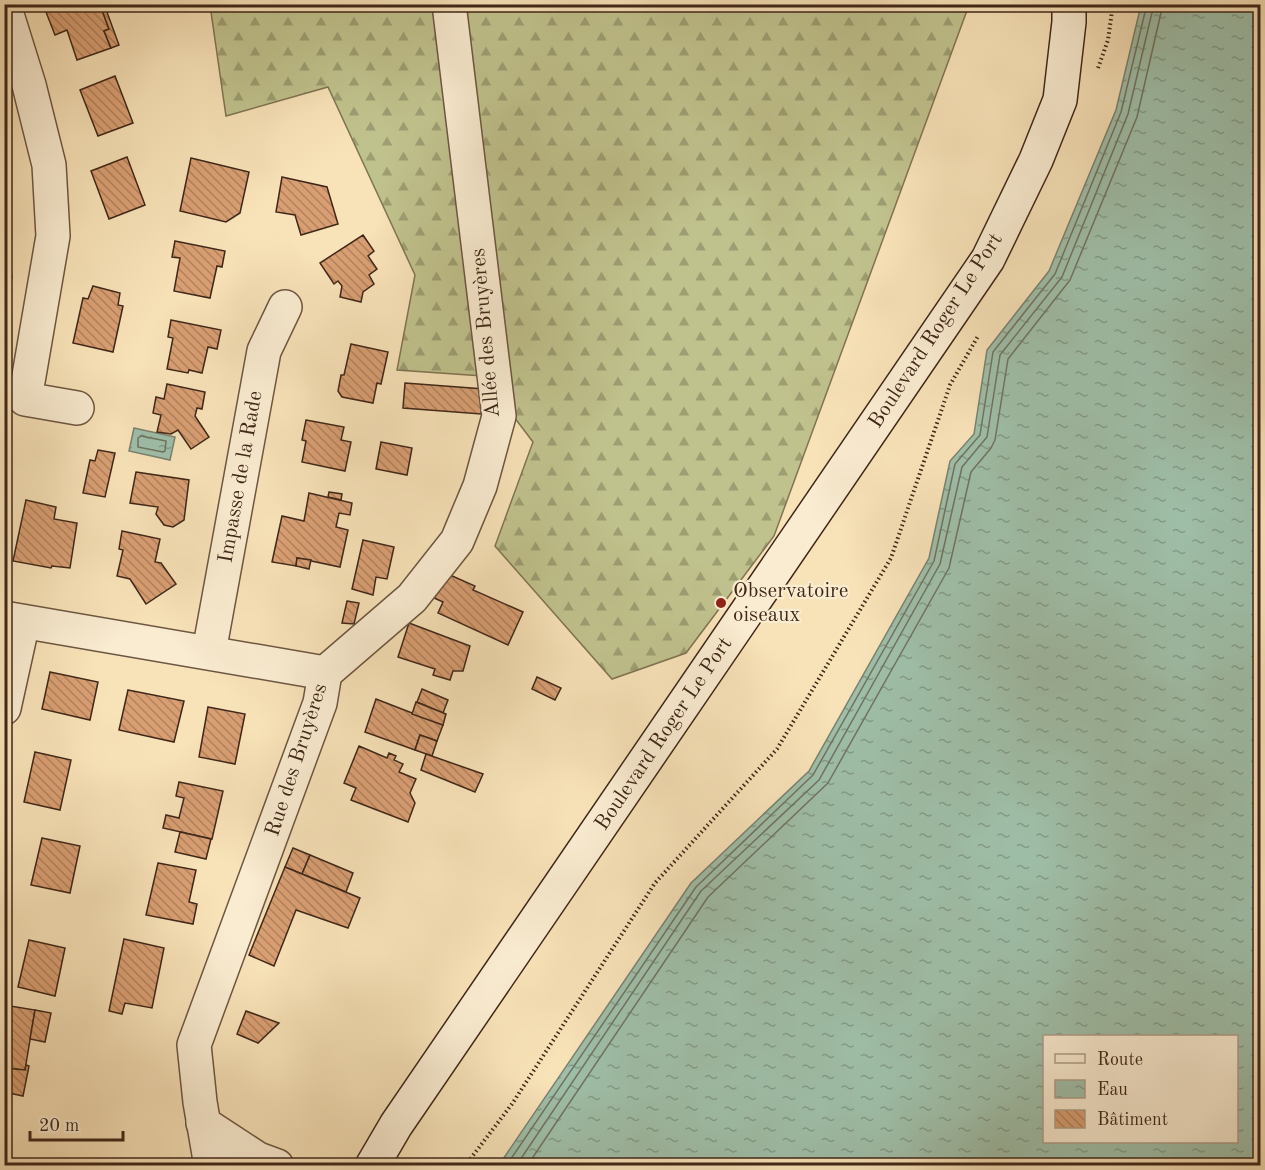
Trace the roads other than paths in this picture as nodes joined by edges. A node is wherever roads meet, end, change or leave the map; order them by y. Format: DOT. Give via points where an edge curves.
graph roads {
  1 [pos="449,4"];
  2 [pos="1069,4"];
  3 [pos="4,5"];
  4 [pos="285,307"];
  5 [pos="77,408"];
  6 [pos="14,620"];
  7 [pos="209,652"];
  8 [pos="325,673"];
  9 [pos="4,708"];
  10 [pos="203,1123"];
  11 [pos="211,1166"];
  12 [pos="277,1166"];
  13 [pos="372,1166"];
  1 -- 8 [label="street, Allée des Bruyères" via="499,416 480,486 457,541 412,598"];
  2 -- 13 [label="street, Boulevard Roger Le Port" via="1060,100 988,259"];
  3 -- 5 [label="street" via="49,165 53,236 25,399"];
  4 -- 7 [label="street, Impasse de la Rade" via="264,351"];
  6 -- 7 [label="street, Rue des Bruyères"];
  6 -- 9 [label="street"];
  7 -- 8 [label="street, Rue des Bruyères"];
  8 -- 10 [label="street, Rue des Bruyères" via="320,704 194,1045"];
  10 -- 11 [label="street, Rue des Bruyères"];
  10 -- 12 [label="street" via="258,1159"];
}
